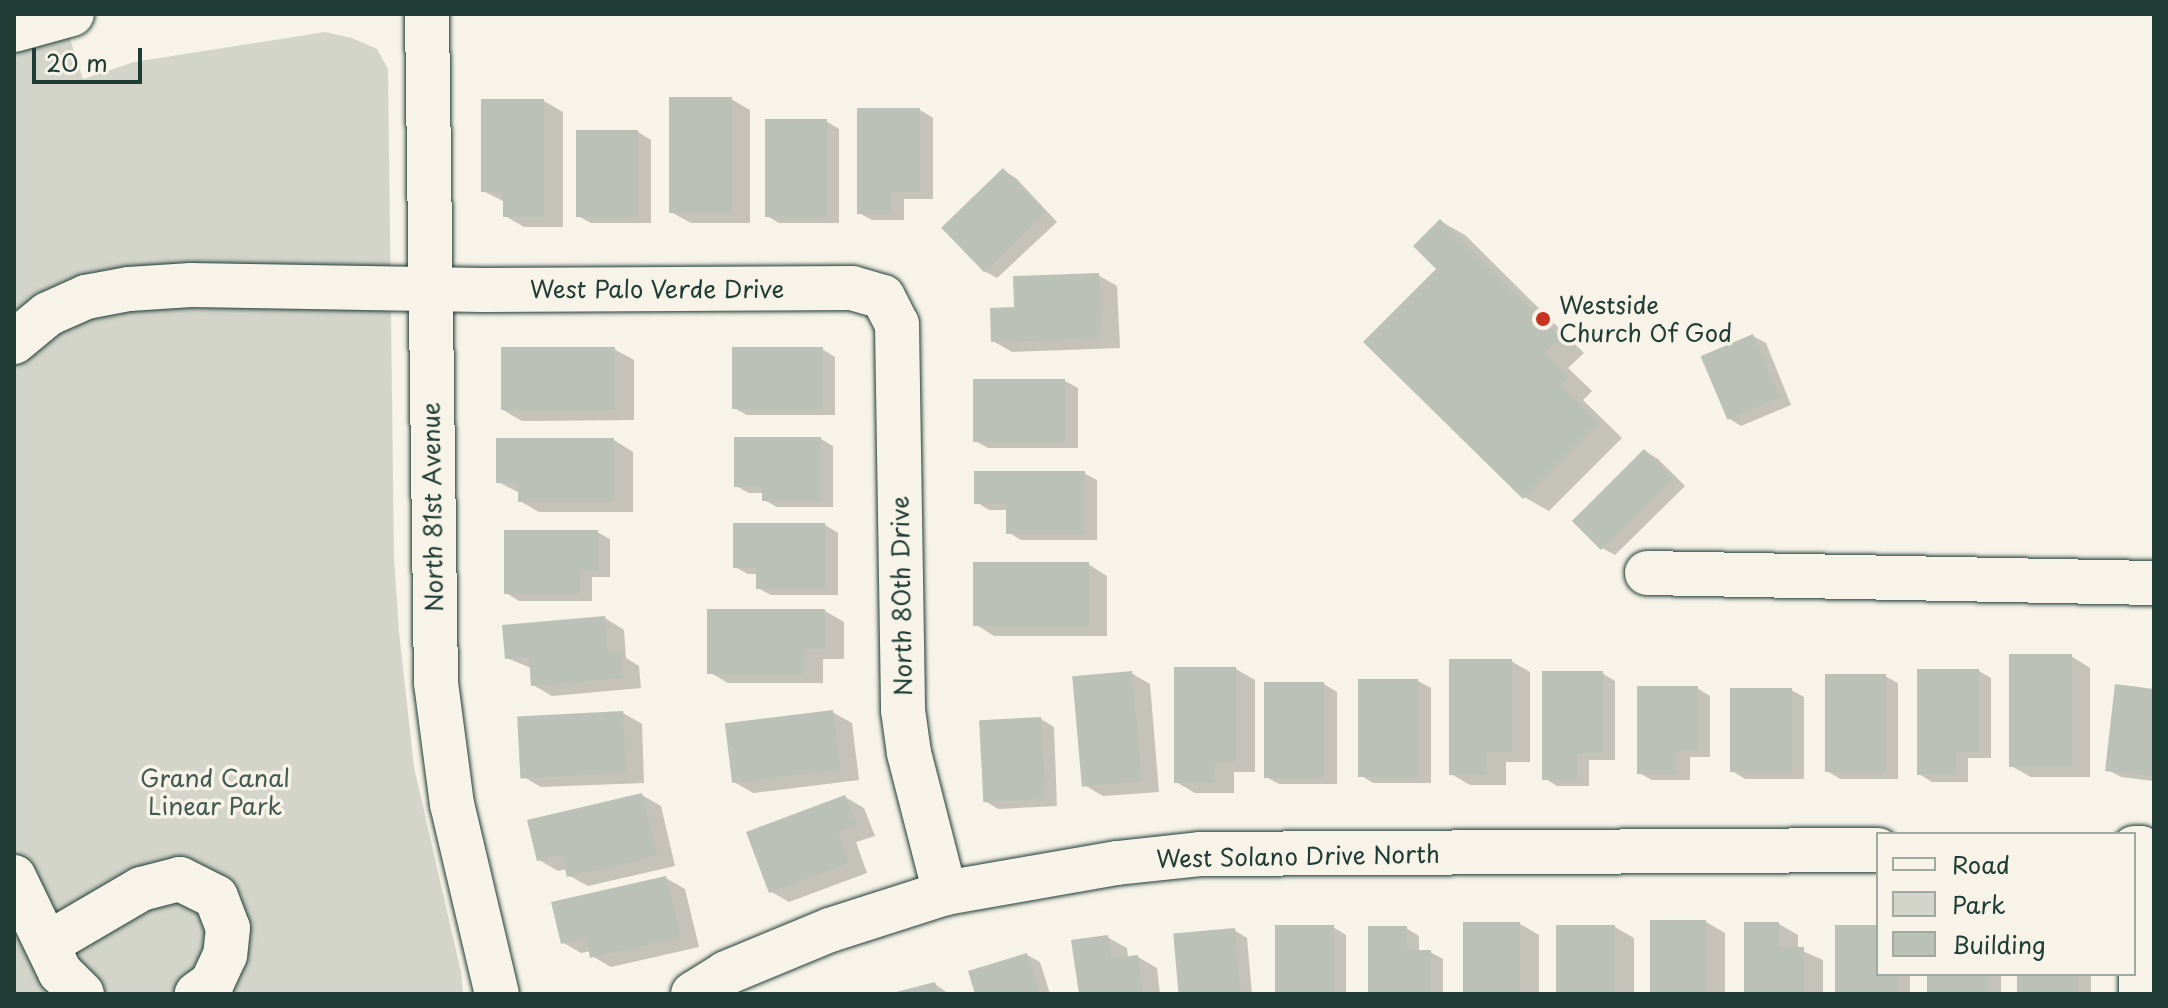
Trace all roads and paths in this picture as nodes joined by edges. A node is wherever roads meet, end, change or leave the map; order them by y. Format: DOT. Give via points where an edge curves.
graph roads {
  1 [pos="72,14"];
  2 [pos="427,14"];
  3 [pos="14,30"];
  4 [pos="429,289"];
  5 [pos="883,297"];
  6 [pos="14,342"];
  7 [pos="1647,573"];
  8 [pos="2154,583"];
  9 [pos="2138,848"];
  10 [pos="1876,850"];
  11 [pos="14,877"];
  12 [pos="945,893"];
  13 [pos="47,944"];
  14 [pos="82,994"];
  15 [pos="197,994"];
  16 [pos="497,994"];
  17 [pos="693,994"];
  18 [pos="2141,994"];
  1 -- 3 [label="street"];
  2 -- 4 [label="street, North 81st Avenue"];
  4 -- 5 [label="street, West Palo Verde Drive" via="852,288"];
  4 -- 6 [label="street, West Palo Verde Drive" via="129,289 86,297 48,314"];
  4 -- 16 [label="street, North 81st Avenue" via="436,683 452,804"];
  5 -- 12 [label="street, North 80th Drive" via="897,324 903,710"];
  7 -- 8 [label="street"];
  9 -- 18 [label="street"];
  10 -- 12 [label="street, West Solano Drive North" via="1200,854"];
  11 -- 13 [label="street"];
  12 -- 17 [label="street, West Solano Drive North" via="830,930 726,973"];
  13 -- 14 [label="street" via="60,972"];
  13 -- 15 [label="street" via="141,889 180,879 216,897 228,928 225,955 212,983"];
}
